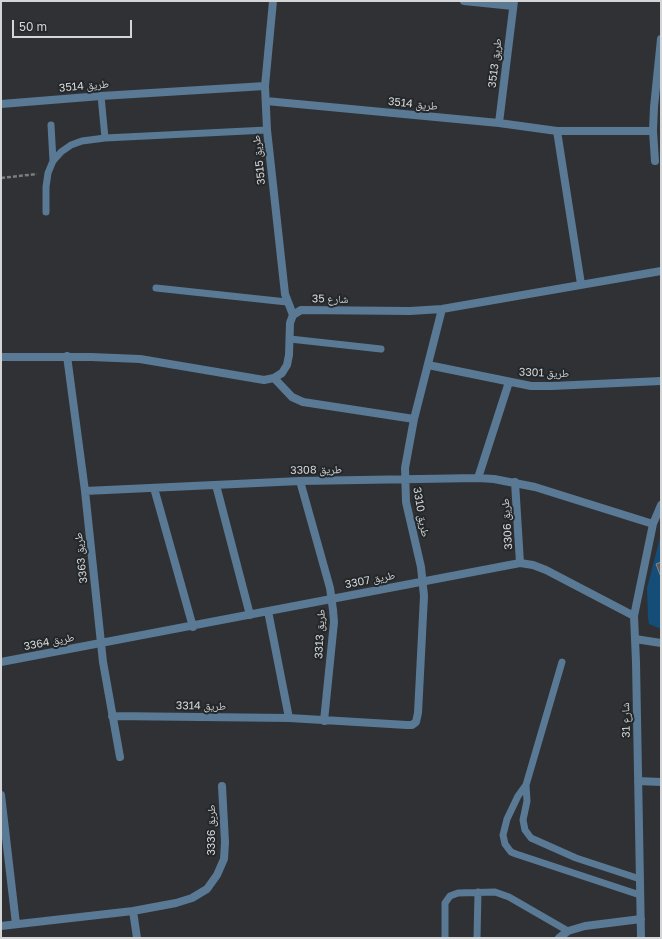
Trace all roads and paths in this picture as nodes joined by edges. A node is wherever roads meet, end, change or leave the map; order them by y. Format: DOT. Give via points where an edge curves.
graph roads {
  1 [pos="273,1"];
  2 [pos="464,1"];
  3 [pos="513,3"];
  4 [pos="661,39"];
  5 [pos="266,86"];
  6 [pos="101,96"];
  7 [pos="266,101"];
  8 [pos="1,104"];
  9 [pos="499,123"];
  10 [pos="51,125"];
  11 [pos="267,130"];
  12 [pos="557,131"];
  13 [pos="652,131"];
  14 [pos="105,138"];
  15 [pos="53,161"];
  16 [pos="655,161"];
  17 [pos="48,173"];
  18 [pos="1,178"];
  19 [pos="46,212"];
  20 [pos="661,271"];
  21 [pos="581,284"];
  22 [pos="156,288"];
  23 [pos="287,302"];
  24 [pos="442,309"];
  25 [pos="293,315"];
  26 [pos="290,339"];
  27 [pos="381,349"];
  28 [pos="67,356"];
  29 [pos="1,357"];
  30 [pos="428,365"];
  31 [pos="274,378"];
  32 [pos="661,381"];
  33 [pos="509,382"];
  34 [pos="414,419"];
  35 [pos="478,478"];
  36 [pos="404,479"];
  37 [pos="300,482"];
  38 [pos="515,482"];
  39 [pos="216,485"];
  40 [pos="154,488"];
  41 [pos="85,491"];
  42 [pos="661,505"];
  43 [pos="653,524"];
  44 [pos="520,563"];
  45 [pos="423,581"];
  46 [pos="332,599"];
  47 [pos="268,611"];
  48 [pos="250,615"];
  49 [pos="634,616"];
  50 [pos="193,626"];
  51 [pos="635,639"];
  52 [pos="102,643"];
  53 [pos="661,644"];
  54 [pos="1,662"];
  55 [pos="562,662"];
  56 [pos="112,716"];
  57 [pos="289,718"];
  58 [pos="324,721"];
  59 [pos="416,722"];
  60 [pos="120,757"];
  61 [pos="638,781"];
  62 [pos="661,782"];
  63 [pos="526,785"];
  64 [pos="222,786"];
  65 [pos="1,795"];
  66 [pos="640,879"];
  67 [pos="478,892"];
  68 [pos="640,895"];
  69 [pos="133,911"];
  70 [pos="641,919"];
  71 [pos="16,924"];
  72 [pos="1,926"];
  73 [pos="568,931"];
  74 [pos="137,938"];
  75 [pos="444,938"];
  76 [pos="477,938"];
  77 [pos="558,938"];
  78 [pos="641,938"];
  1 -- 5 [label="street, طريق 3515"];
  2 -- 3 [label="street, طريق 3513"];
  3 -- 9 [label="street, طريق 3513"];
  4 -- 13 [label="street"];
  5 -- 6 [label="street, طريق 3514"];
  5 -- 7 [label="street, طريق 3515"];
  6 -- 8 [label="street, طريق 3514"];
  6 -- 14 [label="lane"];
  7 -- 9 [label="street, طريق 3514"];
  7 -- 11 [label="street, طريق 3515"];
  9 -- 12 [label="street, طريق 3514"];
  10 -- 15 [label="lane"];
  11 -- 14 [label="lane"];
  11 -- 23 [label="street, طريق 3515"];
  12 -- 13 [label="street, طريق 3514"];
  12 -- 21 [label="street"];
  13 -- 16 [label="street"];
  14 -- 15 [label="lane" via="71,145"];
  15 -- 17 [label="lane"];
  17 -- 18 [label="path"];
  17 -- 19 [label="lane"];
  20 -- 21 [label="street, شارع 35"];
  21 -- 24 [label="street, شارع 35"];
  22 -- 23 [label="lane"];
  23 -- 25 [label="street, طريق 3515"];
  24 -- 25 [label="street, شارع 35" via="305,309"];
  24 -- 30 [label="street, طريق 3310"];
  25 -- 26 [label="street"];
  26 -- 27 [label="lane"];
  26 -- 31 [label="street" via="287,365 282,373"];
  28 -- 29 [label="street"];
  28 -- 31 [label="street" via="140,359 255,379"];
  28 -- 41 [label="street, طريق 3363"];
  30 -- 33 [label="street, طريق 3301"];
  30 -- 34 [label="street, طريق 3310"];
  31 -- 34 [label="street" via="292,397 303,402"];
  32 -- 33 [label="street, طريق 3301" via="552,386"];
  33 -- 35 [label="street"];
  34 -- 36 [label="street, طريق 3310"];
  35 -- 36 [label="street, طريق 3308"];
  35 -- 38 [label="street, طريق 3308"];
  36 -- 37 [label="street, طريق 3308"];
  36 -- 45 [label="street, طريق 3310" via="406,502"];
  37 -- 39 [label="street, طريق 3308"];
  37 -- 46 [label="street, طريق 3313"];
  38 -- 43 [label="street, طريق 3308"];
  38 -- 44 [label="street, طريق 3306"];
  39 -- 40 [label="street, طريق 3308"];
  39 -- 48 [label="street"];
  40 -- 41 [label="street, طريق 3308"];
  40 -- 50 [label="street"];
  41 -- 52 [label="street, طريق 3363"];
  42 -- 43 [label="street, شارع 31"];
  43 -- 49 [label="street, شارع 31"];
  44 -- 45 [label="street, طريق 3307"];
  44 -- 49 [label="street, طريق 3307" via="533,564 546,570"];
  45 -- 46 [label="street, طريق 3307"];
  45 -- 59 [label="street, طريق 3310" via="424,611"];
  46 -- 47 [label="street, طريق 3307"];
  46 -- 58 [label="street, طريق 3313" via="334,622"];
  47 -- 48 [label="street, طريق 3307"];
  47 -- 57 [label="street"];
  48 -- 50 [label="street, طريق 3307"];
  49 -- 51 [label="street, شارع 31"];
  50 -- 52 [label="street, طريق 3307"];
  51 -- 53 [label="street"];
  51 -- 61 [label="street, شارع 31"];
  52 -- 54 [label="street, طريق 3364"];
  52 -- 56 [label="street, طريق 3363"];
  55 -- 63 [label="lane"];
  56 -- 57 [label="street, طريق 3314"];
  56 -- 60 [label="street, طريق 3363"];
  57 -- 58 [label="street, طريق 3314"];
  58 -- 59 [label="street, طريق 3314" via="407,725"];
  61 -- 62 [label="street"];
  61 -- 66 [label="street, شارع 31"];
  63 -- 66 [label="lane" via="527,801 523,820 525,830 531,838 576,858"];
  63 -- 68 [label="lane" via="507,819 503,835 507,848 516,854"];
  64 -- 69 [label="street, طريق 3336" via="225,842 224,859 217,875 207,889 192,898"];
  65 -- 71 [label="street"];
  66 -- 68 [label="street, شارع 31"];
  67 -- 73 [label="lane" via="495,892 509,897"];
  67 -- 75 [label="lane" via="450,896 445,903"];
  67 -- 76 [label="lane"];
  68 -- 70 [label="street, شارع 31"];
  69 -- 71 [label="street, طريق 3336"];
  69 -- 74 [label="street"];
  70 -- 73 [label="street" via="585,926"];
  70 -- 78 [label="street, شارع 31"];
  71 -- 72 [label="street, طريق 3336"];
  73 -- 77 [label="street"];
}
